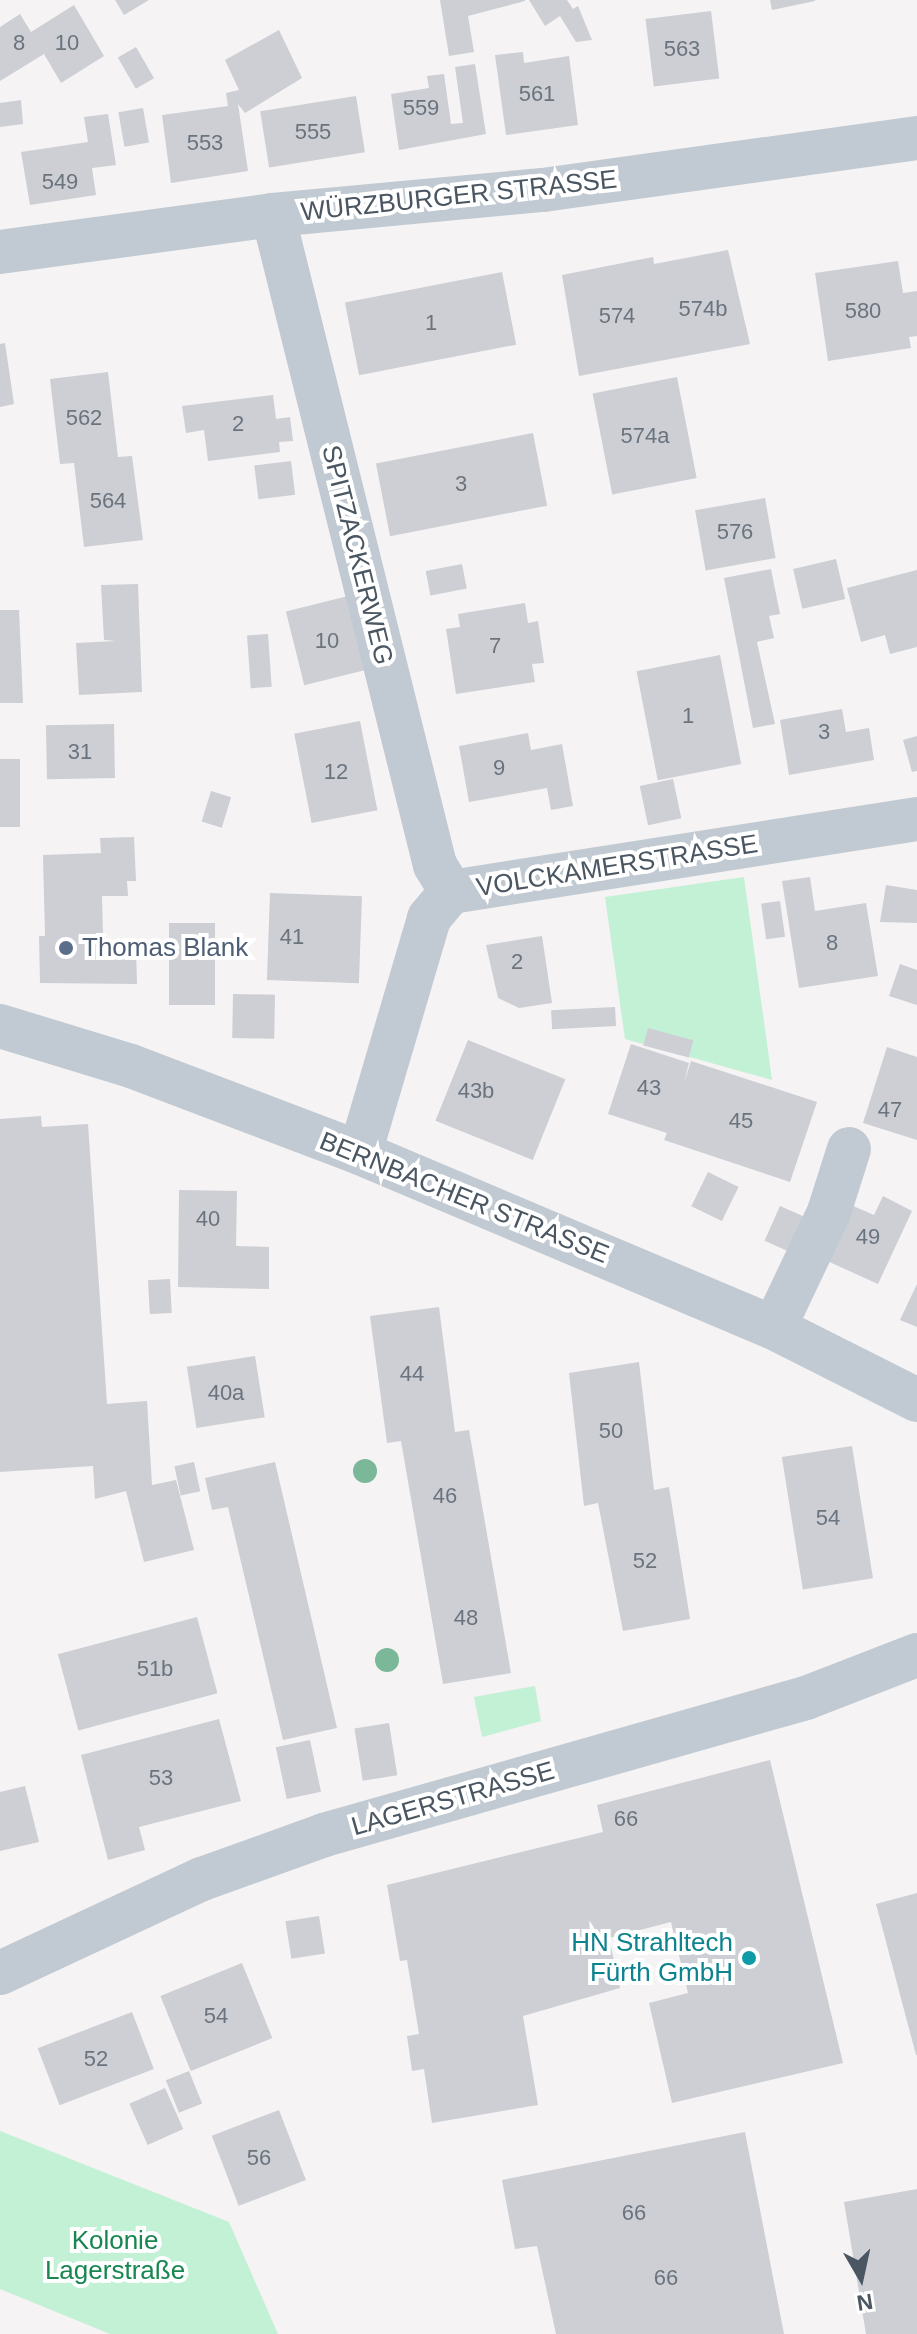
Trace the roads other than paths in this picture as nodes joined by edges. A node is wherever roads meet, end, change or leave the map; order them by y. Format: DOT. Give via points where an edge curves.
graph roads {
  1 [pos="917,138"];
  2 [pos="273,215"];
  3 [pos="0,252"];
  4 [pos="917,819"];
  5 [pos="451,892"];
  6 [pos="0,1026"];
  7 [pos="849,1149"];
  8 [pos="360,1153"];
  9 [pos="774,1328"];
  10 [pos="917,1400"];
  11 [pos="917,1655"];
  12 [pos="0,1973"];
  1 -- 2 [label="street, WÜRZBURGER STRASSE" via="543,190"];
  2 -- 3 [label="street, WÜRZBURGER STRASSE"];
  2 -- 5 [label="street, SPITZACKERWEG" via="435,865"];
  4 -- 5 [label="street, VOLCKAMERSTRASSE"];
  5 -- 8 [label="street, VOLCKAMERSTRASSE" via="429,918"];
  6 -- 8 [label="street, BERNBACHER STRASSE" via="131,1066"];
  7 -- 9 [label="street" via="829,1212"];
  8 -- 9 [label="street, BERNBACHER STRASSE"];
  9 -- 10 [label="street, BERNBACHER STRASSE"];
  11 -- 12 [label="street, LAGERSTRASSE" via="806,1698 324,1835 202,1879"];
}
